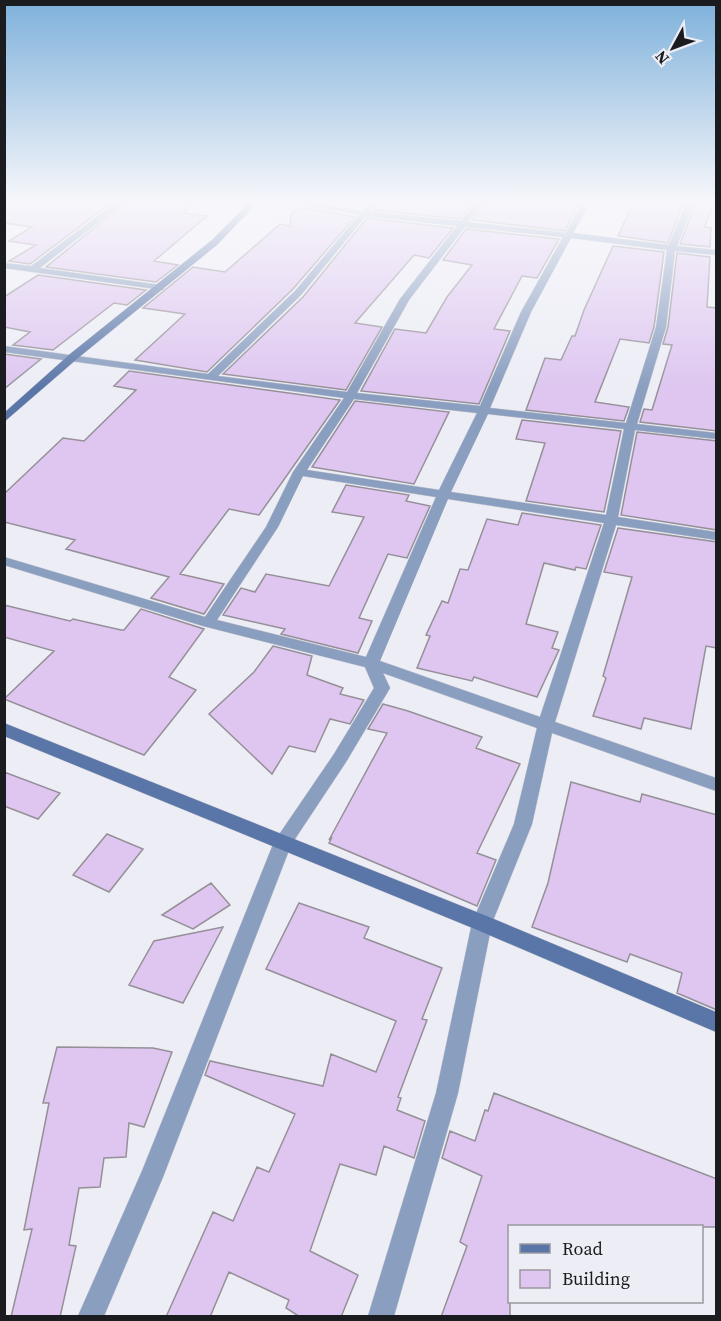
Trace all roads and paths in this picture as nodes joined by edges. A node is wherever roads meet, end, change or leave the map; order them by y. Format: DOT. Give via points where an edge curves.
graph roads {
  1 [pos="4,265"];
  2 [pos="39,265"];
  3 [pos="188,265"];
  4 [pos="322,265"];
  5 [pos="432,265"];
  6 [pos="551,265"];
  7 [pos="670,265"];
  8 [pos="33,269"];
  9 [pos="160,288"];
  10 [pos="4,347"];
  11 [pos="72,357"];
  12 [pos="210,378"];
  13 [pos="350,396"];
  14 [pos="484,410"];
  15 [pos="4,419"];
  16 [pos="630,427"];
  17 [pos="717,436"];
  18 [pos="299,472"];
  19 [pos="444,493"];
  20 [pos="610,521"];
  21 [pos="717,536"];
  22 [pos="4,561"];
  23 [pos="208,623"];
  24 [pos="370,663"];
  25 [pos="546,724"];
  26 [pos="4,729"];
  27 [pos="717,784"];
  28 [pos="283,842"];
  29 [pos="482,923"];
  30 [pos="717,1022"];
  31 [pos="91,1317"];
  32 [pos="381,1317"];
  1 -- 8 [label="street"];
  2 -- 8 [label="street"];
  3 -- 9 [label="street"];
  4 -- 12 [label="street"];
  5 -- 13 [label="street" via="405,299"];
  6 -- 14 [label="street" via="526,312"];
  7 -- 16 [label="street" via="661,327"];
  8 -- 9 [label="street"];
  9 -- 11 [label="street"];
  10 -- 11 [label="street"];
  11 -- 12 [label="street"];
  11 -- 15 [label="street"];
  12 -- 13 [label="street"];
  13 -- 14 [label="street"];
  13 -- 18 [label="street"];
  14 -- 16 [label="street"];
  14 -- 19 [label="street"];
  16 -- 17 [label="street"];
  16 -- 20 [label="street"];
  18 -- 19 [label="street"];
  18 -- 23 [label="street" via="272,527"];
  19 -- 20 [label="street"];
  19 -- 24 [label="street"];
  20 -- 21 [label="street"];
  20 -- 25 [label="street"];
  22 -- 23 [label="street"];
  23 -- 24 [label="street"];
  24 -- 25 [label="street"];
  24 -- 28 [label="street" via="382,688"];
  25 -- 27 [label="street"];
  25 -- 29 [label="street" via="524,824"];
  26 -- 28 [label="street"];
  28 -- 29 [label="street"];
  28 -- 31 [label="street" via="151,1177"];
  29 -- 30 [label="street"];
  29 -- 32 [label="street" via="447,1093"];
}
